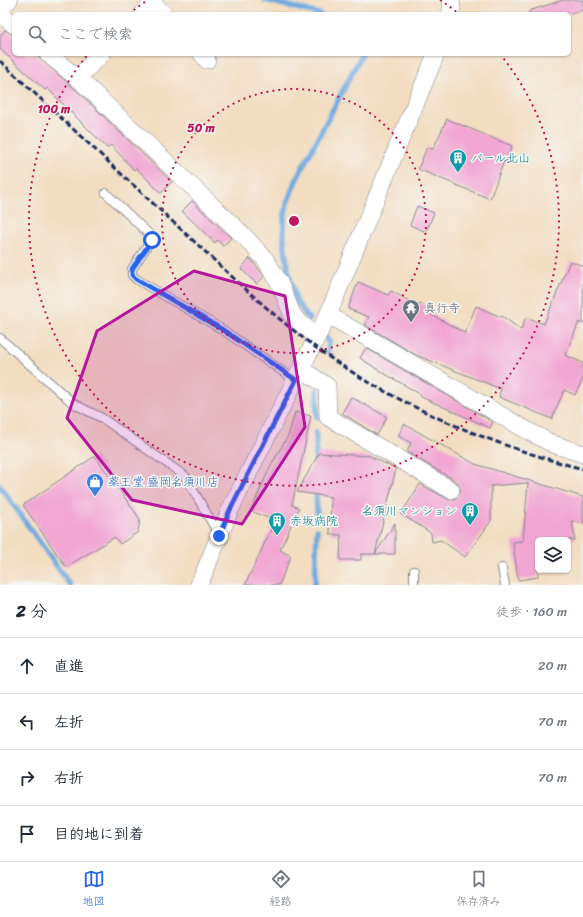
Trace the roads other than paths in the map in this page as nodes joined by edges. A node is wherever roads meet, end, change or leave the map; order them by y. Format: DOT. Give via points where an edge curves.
graph roads {
  1 [pos="9,0"];
  2 [pos="451,0"];
  3 [pos="0,7"];
  4 [pos="451,12"];
  5 [pos="0,13"];
  6 [pos="12,23"];
  7 [pos="50,56"];
  8 [pos="100,56"];
  9 [pos="435,56"];
  10 [pos="77,78"];
  11 [pos="106,193"];
  12 [pos="328,315"];
  13 [pos="316,337"];
  14 [pos="0,338"];
  15 [pos="298,374"];
  16 [pos="583,454"];
  17 [pos="451,490"];
  18 [pos="219,536"];
  19 [pos="502,568"];
  20 [pos="414,571"];
  21 [pos="199,585"];
  22 [pos="414,585"];
  23 [pos="504,585"];
  1 -- 3 [label="street"];
  2 -- 4 [label="street"];
  5 -- 6 [label="street"];
  7 -- 10 [label="street"];
  8 -- 10 [label="street"];
  9 -- 12 [label="street"];
  10 -- 13 [label="street" via="245,237 265,259 280,282 292,316"];
  11 -- 15 [label="lane" via="150,235 152,240 132,269 132,275 136,279"];
  12 -- 13 [label="street"];
  12 -- 16 [label="street" via="530,432 553,444"];
  13 -- 15 [label="street"];
  14 -- 18 [label="lane" via="74,404 102,418 186,476"];
  15 -- 17 [label="street" via="327,386 328,417"];
  15 -- 18 [label="street"];
  18 -- 21 [label="street"];
  19 -- 23 [label="lane"];
  20 -- 22 [label="lane"];
}
